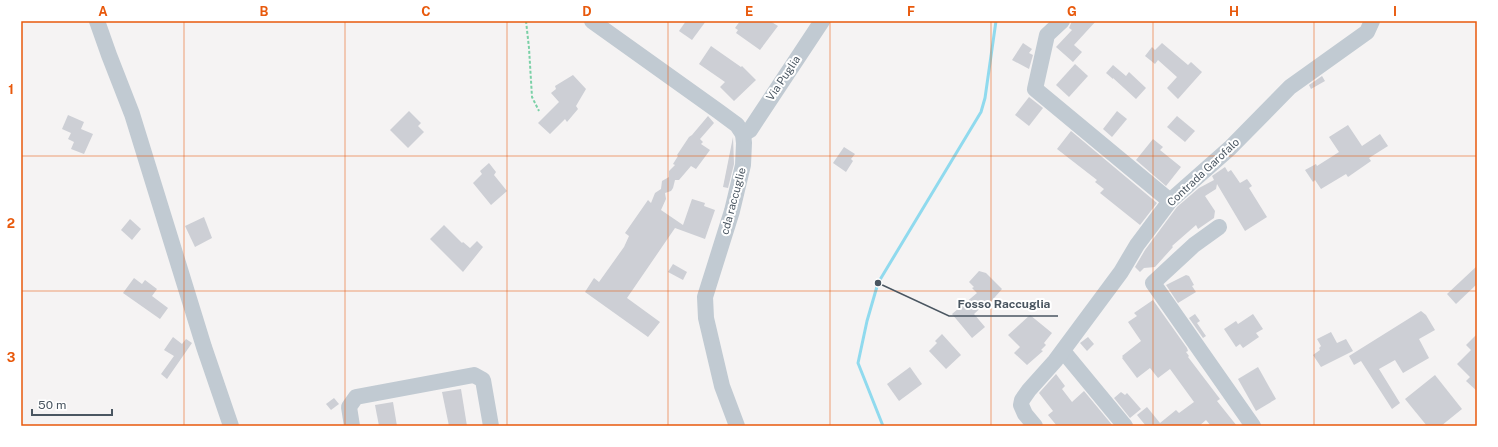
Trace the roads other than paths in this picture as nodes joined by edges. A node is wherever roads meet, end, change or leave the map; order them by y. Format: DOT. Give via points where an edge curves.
graph roads {
  1 [pos="98,21"];
  2 [pos="592,21"];
  3 [pos="822,21"];
  4 [pos="1062,21"];
  5 [pos="1372,21"];
  6 [pos="743,134"];
  7 [pos="1170,201"];
  8 [pos="1219,227"];
  9 [pos="1063,351"];
  10 [pos="231,426"];
  11 [pos="352,426"];
  12 [pos="492,426"];
  13 [pos="737,426"];
  14 [pos="1035,426"];
  15 [pos="1125,426"];
  16 [pos="1253,426"];
  1 -- 10 [label="street" via="132,114"];
  2 -- 6 [label="street" via="718,110 737,125"];
  3 -- 6 [label="street, Via Puglia" via="750,130"];
  4 -- 7 [label="street" via="1046,35 1034,89"];
  5 -- 7 [label="street, Contrada Garofalo" via="1367,32 1290,87 1230,148"];
  6 -- 13 [label="street, cda raccuglie" via="743,164 732,211 705,297 706,318 722,386"];
  7 -- 9 [label="street, Contrada Garofalo"];
  8 -- 16 [label="street" via="1194,245 1153,283"];
  9 -- 14 [label="street, Contrada Garofalo" via="1022,400 1021,405 1025,414"];
  9 -- 15 [label="street"];
  11 -- 12 [label="street" via="348,407 356,397 474,375 483,380"];
}
